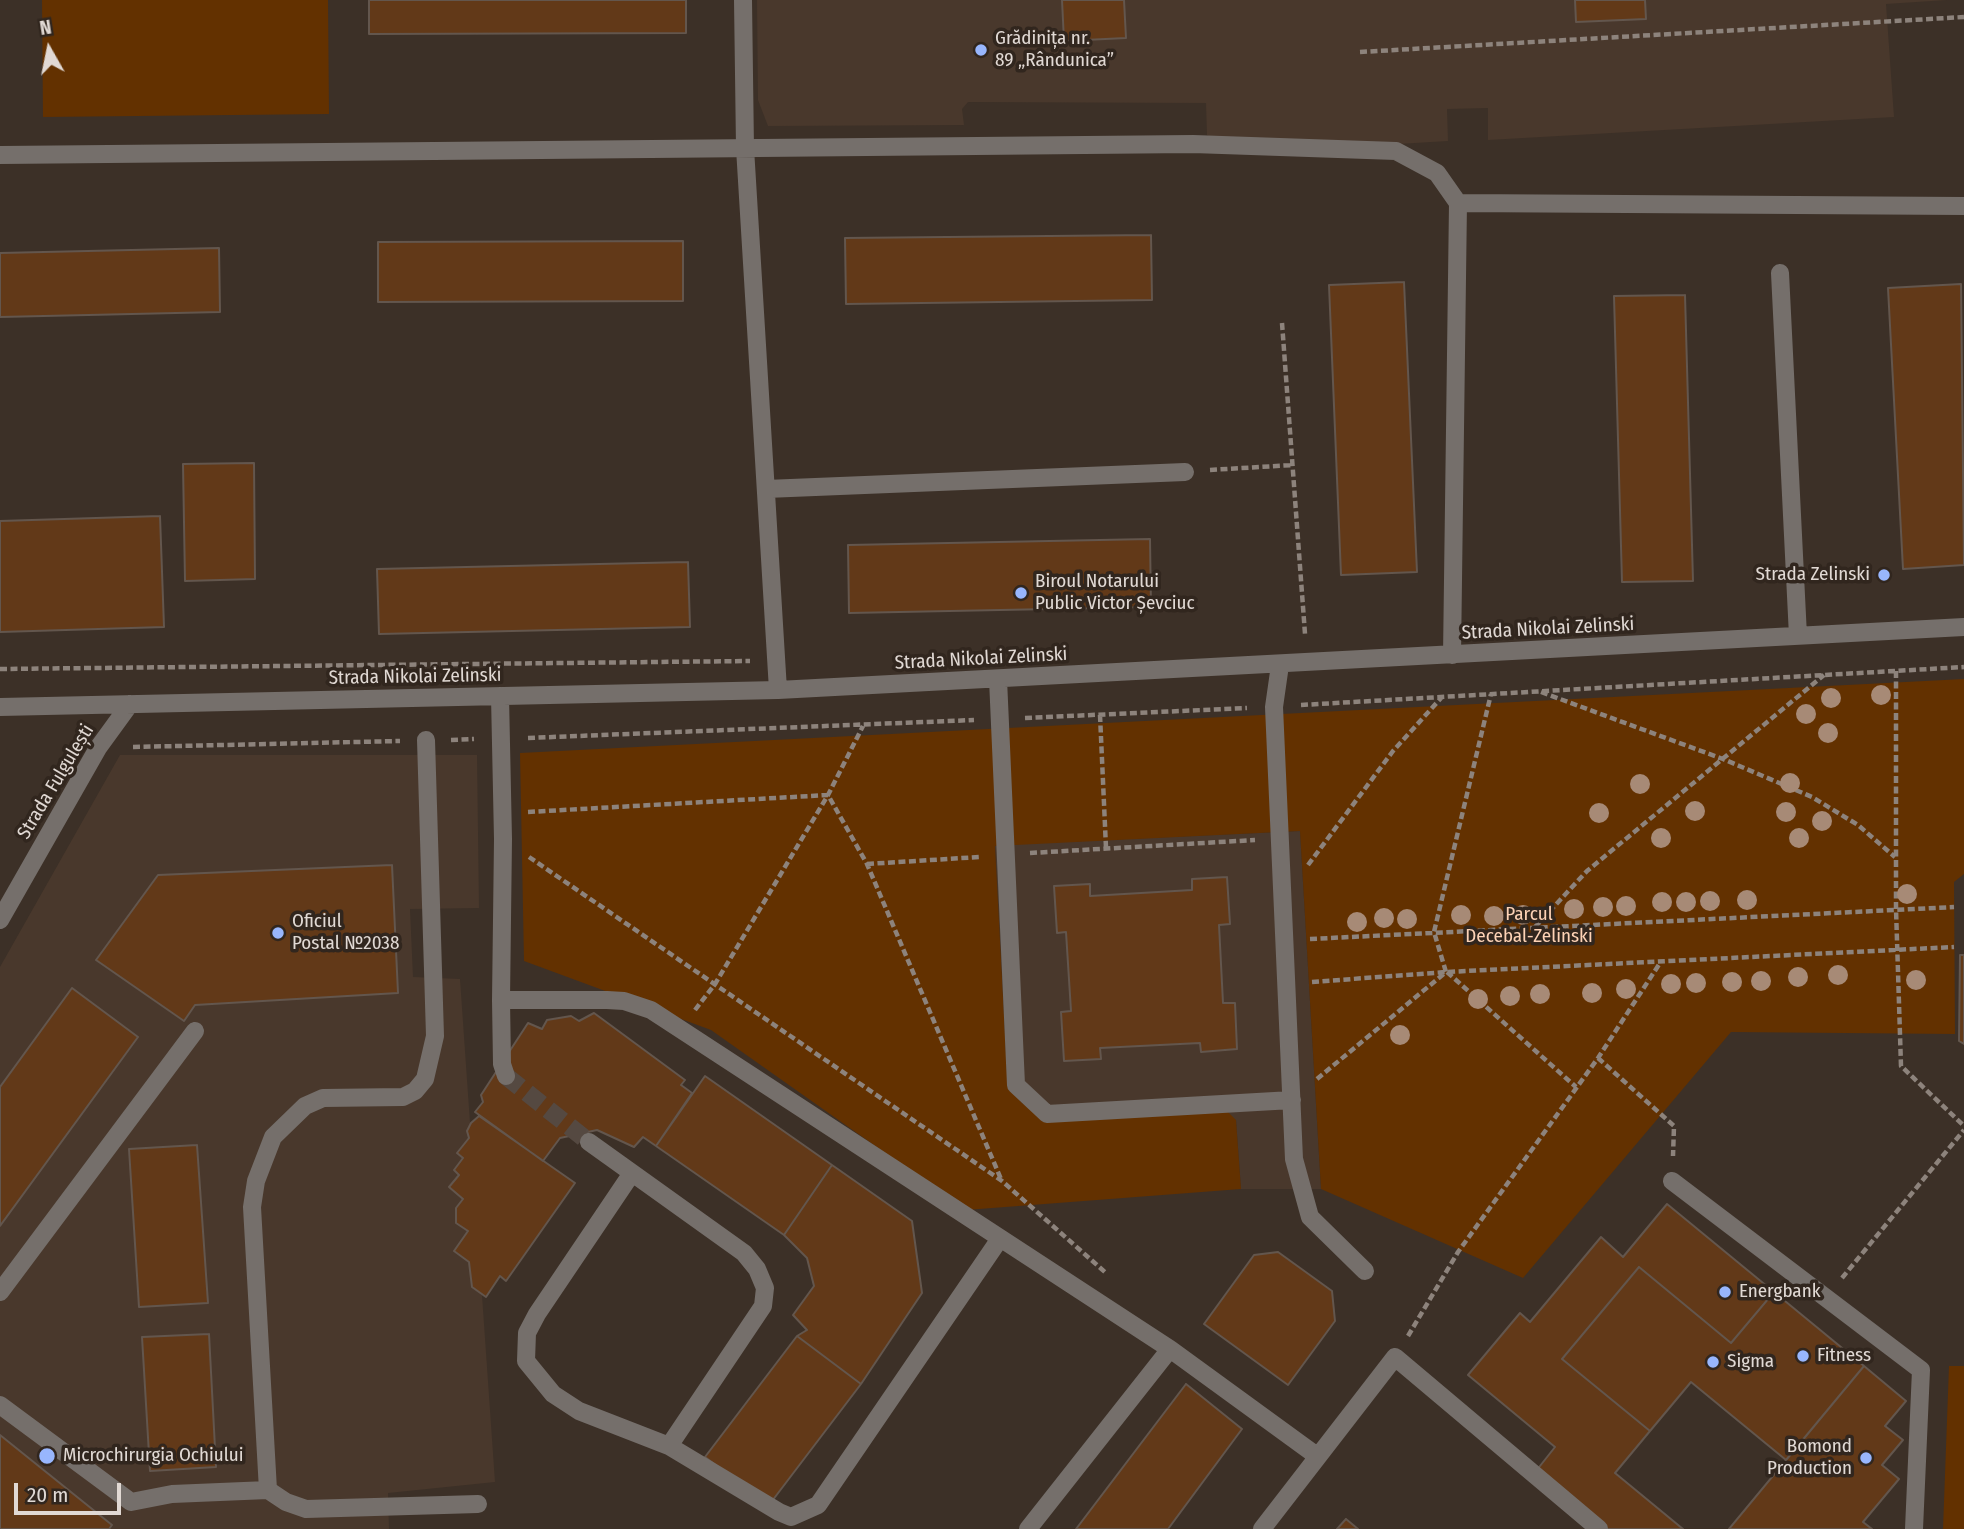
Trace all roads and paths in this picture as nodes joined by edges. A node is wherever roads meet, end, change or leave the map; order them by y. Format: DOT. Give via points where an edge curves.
graph roads {
  1 [pos="743,0"];
  2 [pos="1964,17"];
  3 [pos="1360,52"];
  4 [pos="745,148"];
  5 [pos="0,155"];
  6 [pos="1458,203"];
  7 [pos="1964,206"];
  8 [pos="1780,273"];
  9 [pos="1282,323"];
  10 [pos="1293,465"];
  11 [pos="1185,472"];
  12 [pos="766,489"];
  13 [pos="1964,627"];
  14 [pos="1319,633"];
  15 [pos="1292,634"];
  16 [pos="1306,634"];
  17 [pos="1798,636"];
  18 [pos="1452,655"];
  19 [pos="777,660"];
  20 [pos="1280,665"];
  21 [pos="1964,667"];
  22 [pos="0,669"];
  23 [pos="1896,671"];
  24 [pos="1824,675"];
  25 [pos="998,679"];
  26 [pos="778,691"];
  27 [pos="1539,691"];
  28 [pos="1491,694"];
  29 [pos="500,696"];
  30 [pos="1441,697"];
  31 [pos="130,704"];
  32 [pos="0,707"];
  33 [pos="1274,707"];
  34 [pos="1100,715"];
  35 [pos="1000,719"];
  36 [pos="864,725"];
  37 [pos="501,738"];
  38 [pos="426,740"];
  39 [pos="98,748"];
  40 [pos="1723,759"];
  41 [pos="828,794"];
  42 [pos="503,813"];
  43 [pos="1280,838"];
  44 [pos="503,839"];
  45 [pos="1106,848"];
  46 [pos="1004,855"];
  47 [pos="1896,858"];
  48 [pos="867,864"];
  49 [pos="1283,900"];
  50 [pos="1954,907"];
  51 [pos="1896,909"];
  52 [pos="0,920"];
  53 [pos="1535,927"];
  54 [pos="1434,932"];
  55 [pos="1285,940"];
  56 [pos="1954,947"];
  57 [pos="1899,949"];
  58 [pos="1660,963"];
  59 [pos="1446,972"];
  60 [pos="715,984"];
  61 [pos="1287,984"];
  62 [pos="501,1000"];
  63 [pos="681,1027"];
  64 [pos="195,1031"];
  65 [pos="1598,1058"];
  66 [pos="506,1076"];
  67 [pos="1577,1087"];
  68 [pos="1292,1100"];
  69 [pos="1964,1128"];
  70 [pos="589,1142"];
  71 [pos="632,1173"];
  72 [pos="1002,1181"];
  73 [pos="1672,1181"];
  74 [pos="999,1240"];
  75 [pos="1365,1271"];
  76 [pos="0,1292"];
  77 [pos="1826,1298"];
  78 [pos="1121,1318"];
  79 [pos="1170,1349"];
  80 [pos="1395,1356"];
  81 [pos="0,1405"];
  82 [pos="669,1447"];
  83 [pos="1317,1456"];
  84 [pos="268,1490"];
  85 [pos="478,1504"];
  86 [pos="1028,1529"];
  87 [pos="1262,1529"];
  88 [pos="1599,1529"];
  89 [pos="1914,1529"];
  1 -- 4 [label="street"];
  2 -- 3 [label="path"];
  4 -- 5 [label="street"];
  4 -- 6 [label="street" via="1193,144 1395,151 1437,173"];
  4 -- 12 [label="street"];
  6 -- 7 [label="street"];
  6 -- 18 [label="street"];
  8 -- 17 [label="street"];
  9 -- 10 [label="path"];
  10 -- 11 [label="path"];
  10 -- 16 [label="path"];
  11 -- 12 [label="street"];
  12 -- 19 [label="street"];
  13 -- 17 [label="street, Strada Nikolai Zelinski"];
  14 -- 16 [label="path"];
  15 -- 16 [label="path"];
  17 -- 18 [label="street, Strada Nikolai Zelinski"];
  18 -- 20 [label="street, Strada Nikolai Zelinski"];
  19 -- 22 [label="path"];
  19 -- 26 [label="street"];
  20 -- 25 [label="street, Strada Nikolai Zelinski"];
  20 -- 33 [label="street"];
  21 -- 23 [label="path"];
  23 -- 24 [label="path"];
  23 -- 47 [label="path"];
  24 -- 27 [label="path"];
  24 -- 40 [label="path"];
  25 -- 26 [label="street, Strada Nikolai Zelinski"];
  25 -- 35 [label="street"];
  26 -- 29 [label="street, Strada Nikolai Zelinski"];
  27 -- 28 [label="path"];
  27 -- 40 [label="path"];
  28 -- 30 [label="path"];
  28 -- 54 [label="path"];
  29 -- 31 [label="street, Strada Nikolai Zelinski"];
  29 -- 37 [label="street"];
  30 -- 33 [label="path"];
  30 -- 49 [label="path" via="1393,751"];
  31 -- 32 [label="street, Strada Nikolai Zelinski"];
  31 -- 39 [label="street, Strada Fulgulești"];
  33 -- 34 [label="path"];
  33 -- 43 [label="street"];
  34 -- 35 [label="path"];
  34 -- 45 [label="path"];
  35 -- 36 [label="path"];
  35 -- 46 [label="street"];
  36 -- 37 [label="path"];
  36 -- 41 [label="path"];
  37 -- 38 [label="path"];
  37 -- 42 [label="street"];
  38 -- 39 [label="path"];
  38 -- 84 [label="street" via="435,1036 425,1079 402,1097 323,1098 304,1107 273,1137 256,1181 252,1207"];
  39 -- 52 [label="street, Strada Fulgulești"];
  40 -- 47 [label="path" via="1812,797 1858,825"];
  40 -- 53 [label="path" via="1587,871"];
  41 -- 42 [label="path"];
  41 -- 48 [label="path"];
  41 -- 60 [label="path"];
  42 -- 44 [label="street"];
  43 -- 45 [label="path"];
  43 -- 49 [label="street"];
  44 -- 60 [label="path"];
  44 -- 62 [label="street"];
  45 -- 46 [label="path"];
  46 -- 48 [label="path"];
  46 -- 68 [label="street" via="1016,1085 1047,1114"];
  47 -- 51 [label="path"];
  48 -- 72 [label="path"];
  49 -- 55 [label="street"];
  50 -- 51 [label="path"];
  51 -- 53 [label="path"];
  51 -- 57 [label="path"];
  53 -- 54 [label="path"];
  54 -- 55 [label="path"];
  54 -- 59 [label="path"];
  55 -- 61 [label="street"];
  56 -- 57 [label="path"];
  57 -- 58 [label="path"];
  57 -- 69 [label="path" via="1901,1066"];
  58 -- 59 [label="path"];
  58 -- 65 [label="path"];
  59 -- 61 [label="path"];
  59 -- 67 [label="path"];
  59 -- 68 [label="path"];
  60 -- 63 [label="path"];
  60 -- 72 [label="path"];
  61 -- 68 [label="street"];
  62 -- 63 [label="street" via="624,1001"];
  62 -- 66 [label="street"];
  63 -- 74 [label="street"];
  64 -- 76 [label="street"];
  65 -- 67 [label="path"];
  65 -- 73 [label="path" via="1674,1126"];
  67 -- 80 [label="path" via="1458,1252"];
  68 -- 75 [label="street" via="1294,1159 1310,1217"];
  69 -- 77 [label="path"];
  70 -- 71 [label="street"];
  71 -- 82 [label="street" via="744,1253 765,1288 763,1306"];
  71 -- 82 [label="street" via="537,1314 527,1333 526,1361 553,1395 579,1411"];
  72 -- 78 [label="path" via="1103,1269 1120,1296"];
  73 -- 77 [label="street"];
  74 -- 78 [label="street"];
  74 -- 82 [label="street" via="818,1505 791,1517 779,1513"];
  77 -- 89 [label="street" via="1921,1370"];
  78 -- 79 [label="street"];
  79 -- 83 [label="street"];
  79 -- 86 [label="street"];
  80 -- 83 [label="street"];
  80 -- 88 [label="street"];
  81 -- 84 [label="street" via="131,1502 172,1494"];
  83 -- 87 [label="street"];
  84 -- 85 [label="street" via="306,1509"];
}
